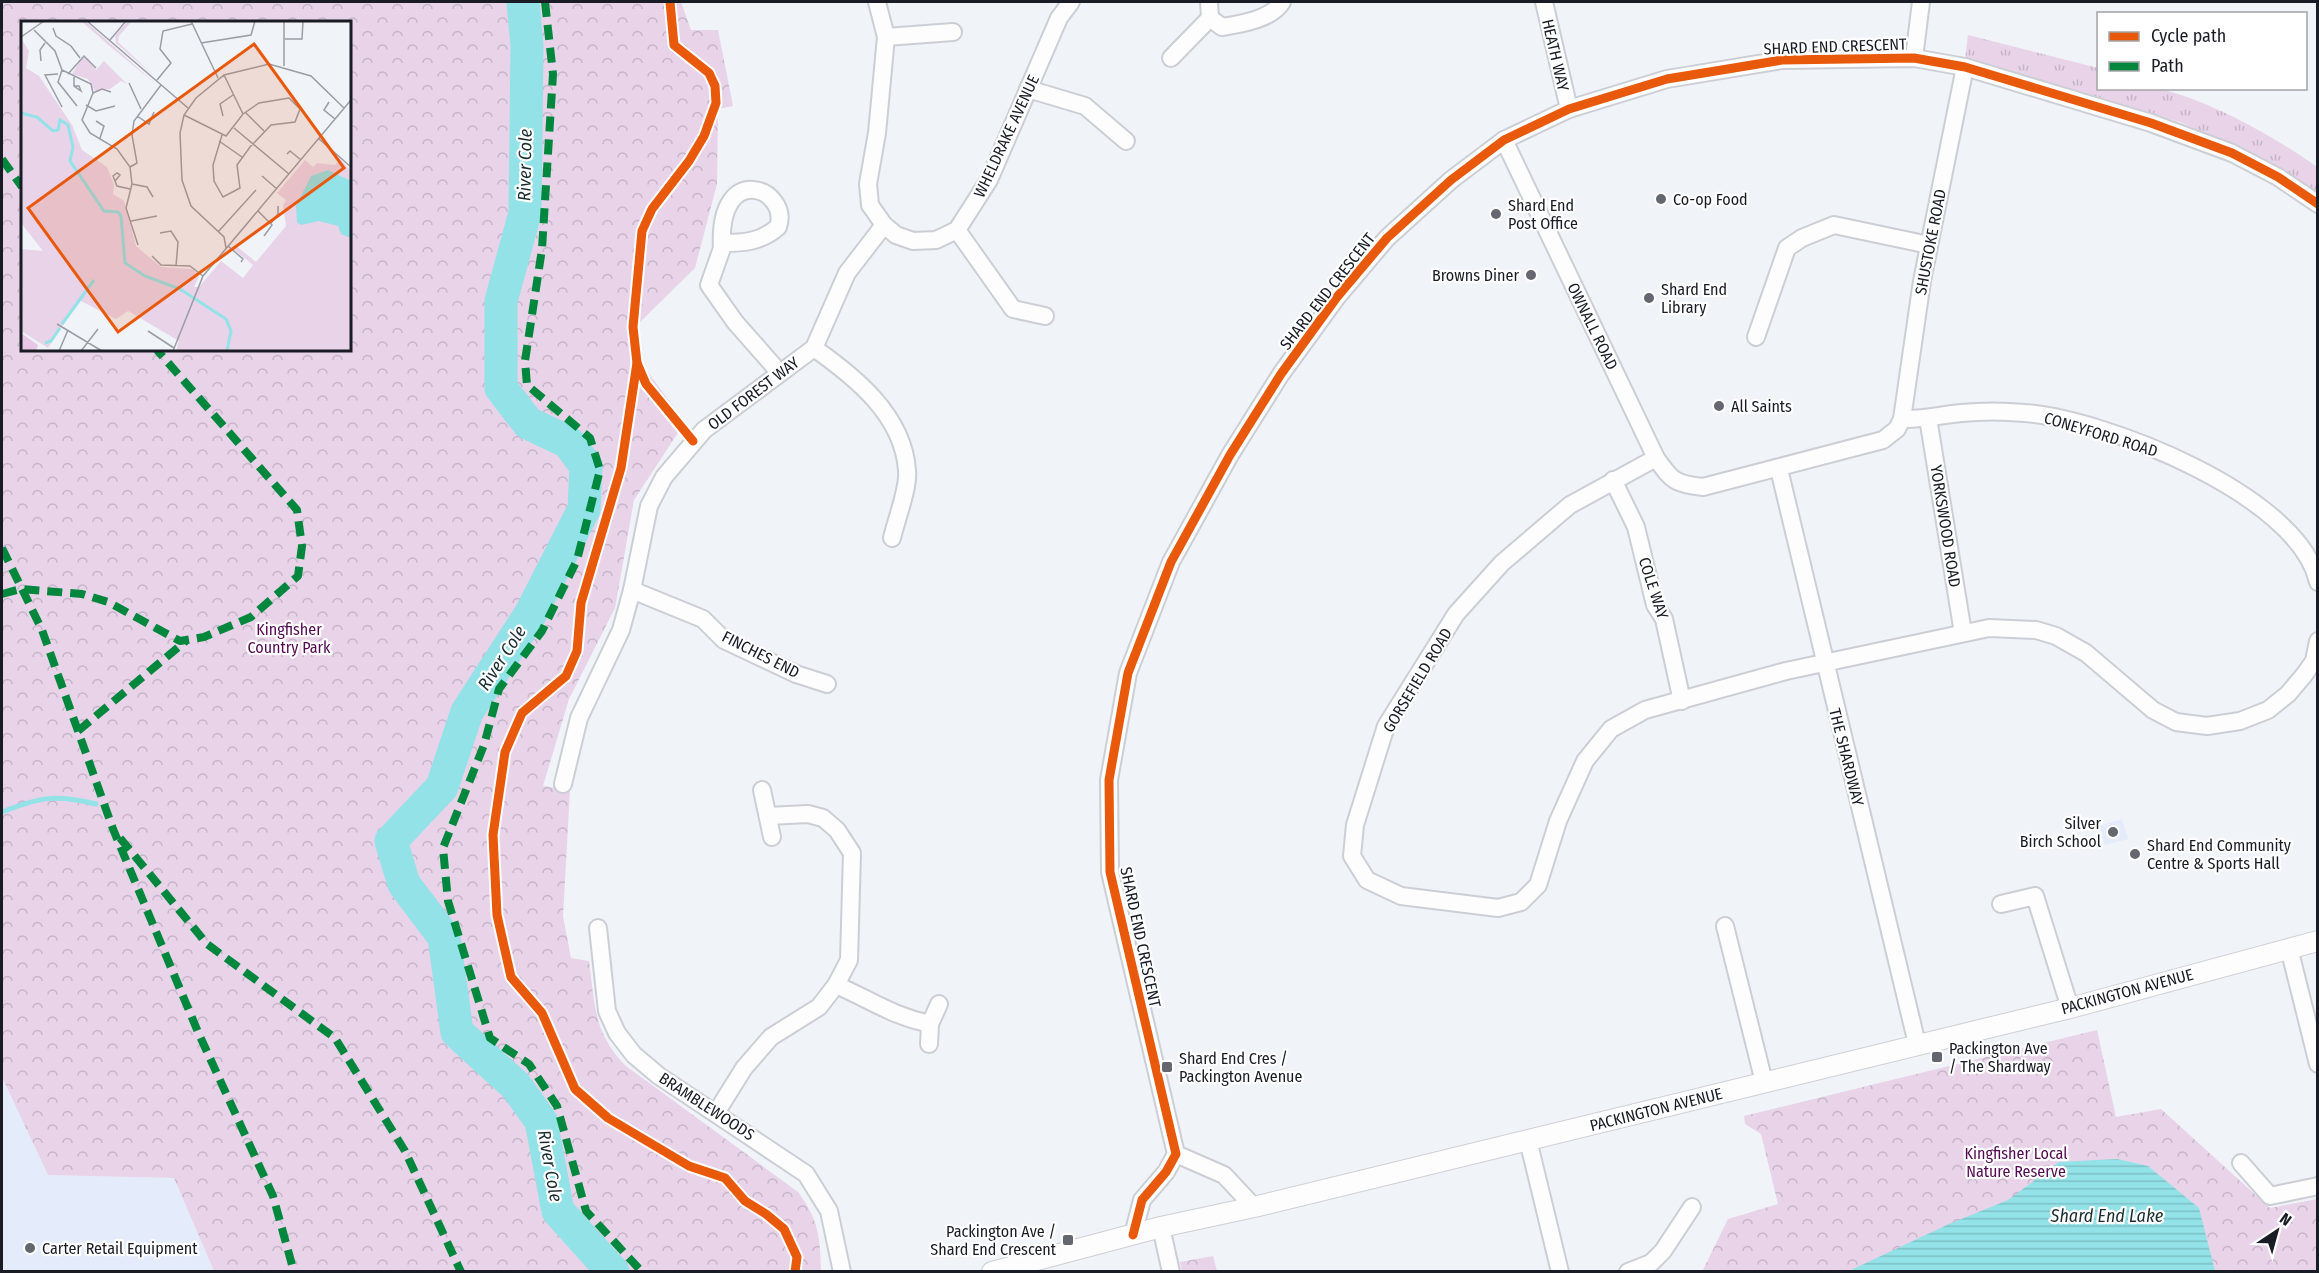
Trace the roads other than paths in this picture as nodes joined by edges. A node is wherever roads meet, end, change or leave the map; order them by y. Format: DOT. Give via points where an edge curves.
graph roads {
  1 [pos="877,2"];
  2 [pos="1071,2"];
  3 [pos="1282,2"];
  4 [pos="1544,2"];
  5 [pos="1921,2"];
  6 [pos="1209,10"];
  7 [pos="953,32"];
  8 [pos="886,38"];
  9 [pos="1171,58"];
  10 [pos="1914,58"];
  11 [pos="1965,67"];
  12 [pos="1028,89"];
  13 [pos="1569,109"];
  14 [pos="1504,140"];
  15 [pos="1126,141"];
  16 [pos="2318,204"];
  17 [pos="884,225"];
  18 [pos="957,230"];
  19 [pos="722,243"];
  20 [pos="1929,245"];
  21 [pos="1045,316"];
  22 [pos="1756,337"];
  23 [pos="814,348"];
  24 [pos="779,372"];
  25 [pos="1928,418"];
  26 [pos="1902,419"];
  27 [pos="1656,458"];
  28 [pos="1779,469"];
  29 [pos="1613,480"];
  30 [pos="892,538"];
  31 [pos="2318,582"];
  32 [pos="632,590"];
  33 [pos="1963,633"];
  34 [pos="2318,641"];
  35 [pos="1824,663"];
  36 [pos="827,684"];
  37 [pos="1682,701"];
  38 [pos="563,784"];
  39 [pos="762,790"];
  40 [pos="768,816"];
  41 [pos="772,837"];
  42 [pos="2001,904"];
  43 [pos="1725,926"];
  44 [pos="598,928"];
  45 [pos="2318,942"];
  46 [pos="2289,948"];
  47 [pos="836,985"];
  48 [pos="939,1004"];
  49 [pos="2070,1008"];
  50 [pos="930,1024"];
  51 [pos="929,1044"];
  52 [pos="1917,1044"];
  53 [pos="2318,1064"];
  54 [pos="1764,1082"];
  55 [pos="716,1113"];
  56 [pos="1528,1140"];
  57 [pos="1176,1154"];
  58 [pos="2241,1163"];
  59 [pos="2318,1186"];
  60 [pos="1254,1207"];
  61 [pos="1692,1208"];
  62 [pos="1161,1227"];
  63 [pos="1133,1235"];
  64 [pos="842,1272"];
  65 [pos="992,1272"];
  66 [pos="1171,1272"];
  67 [pos="1560,1272"];
  68 [pos="1628,1272"];
  1 -- 8 [label="street"];
  2 -- 12 [label="street, WHELDRAKE AVENUE" via="1059,18"];
  3 -- 6 [label="street" via="1278,9 1243,24 1222,27"];
  4 -- 13 [label="street, HEATH WAY"];
  5 -- 10 [label="street"];
  6 -- 9 [label="street"];
  7 -- 8 [label="street"];
  8 -- 17 [label="street" via="868,184 870,205"];
  10 -- 11 [label="street, SHARD END CRESCENT"];
  10 -- 13 [label="street, SHARD END CRESCENT" via="1782,60 1666,79"];
  11 -- 16 [label="street, SHARD END CRESCENT" via="2140,120 2232,153"];
  11 -- 20 [label="street, SHUSTOKE ROAD"];
  12 -- 15 [label="street" via="1085,106"];
  12 -- 18 [label="street, WHELDRAKE AVENUE" via="989,180"];
  13 -- 14 [label="street, SHARD END CRESCENT"];
  14 -- 27 [label="street, OWNALL ROAD"];
  14 -- 57 [label="street, SHARD END CRESCENT" via="1451,180 1387,238 1337,297 1281,374 1230,455 1171,562 1128,673 1108,780 1110,872"];
  17 -- 18 [label="street" via="896,235 913,240 936,240"];
  17 -- 23 [label="street, OLD FOREST WAY" via="848,273"];
  18 -- 21 [label="street" via="1013,309"];
  19 -- 24 [label="street" via="710,285 735,322"];
  20 -- 22 [label="street" via="1834,225 1802,238 1787,248"];
  20 -- 26 [label="street, SHUSTOKE ROAD"];
  23 -- 24 [label="street, OLD FOREST WAY"];
  23 -- 30 [label="street" via="849,372 881,406 900,439 908,472"];
  24 -- 32 [label="street, OLD FOREST WAY" via="704,430 664,477 649,506"];
  25 -- 26 [label="street, CONEYFORD ROAD"];
  25 -- 31 [label="street, CONEYFORD ROAD" via="2025,412 2097,429 2162,451 2207,473 2289,532 2302,547"];
  25 -- 33 [label="street, YORKSWOOD ROAD"];
  26 -- 28 [label="street" via="1897,429 1883,440"];
  27 -- 28 [label="street, OWNALL ROAD" via="1669,478 1679,484 1703,487"];
  27 -- 29 [label="street, GORSEFIELD ROAD"];
  28 -- 35 [label="street, THE SHARDWAY"];
  29 -- 37 [label="street, COLE WAY" via="1636,527 1655,605 1664,619"];
  29 -- 37 [label="street, GORSEFIELD ROAD" via="1570,505 1502,563 1456,614 1386,726 1354,825 1352,856 1367,880 1401,896 1498,908 1521,902 1538,885 1558,821 1585,761 1611,729 1646,710"];
  32 -- 36 [label="street, FINCHES END" via="703,619 724,640"];
  32 -- 38 [label="street, OLD FOREST WAY" via="621,630 579,718"];
  33 -- 34 [label="street" via="2010,627 2056,636 2086,653 2153,710 2176,722 2207,726 2240,721 2268,710 2304,675 2314,661"];
  33 -- 35 [label="street"];
  35 -- 37 [label="street, GORSEFIELD ROAD"];
  35 -- 52 [label="street, THE SHARDWAY"];
  39 -- 40 [label="street"];
  40 -- 41 [label="street"];
  40 -- 47 [label="street" via="808,814 823,818 837,830 852,853 849,960"];
  42 -- 49 [label="street" via="2035,896"];
  43 -- 54 [label="street"];
  44 -- 55 [label="street, BRAMBLEWOODS" via="607,1011 617,1033 634,1055 659,1076"];
  45 -- 46 [label="street, PACKINGTON AVENUE"];
  46 -- 49 [label="street, PACKINGTON AVENUE"];
  46 -- 53 [label="street"];
  47 -- 50 [label="street" via="882,1010"];
  47 -- 55 [label="street" via="819,1007 771,1037 744,1068"];
  48 -- 50 [label="street"];
  49 -- 52 [label="street, PACKINGTON AVENUE"];
  50 -- 51 [label="street"];
  52 -- 54 [label="street, PACKINGTON AVENUE"];
  54 -- 56 [label="street, PACKINGTON AVENUE"];
  55 -- 64 [label="street, BRAMBLEWOODS" via="806,1174 829,1211"];
  56 -- 60 [label="street, PACKINGTON AVENUE"];
  56 -- 67 [label="street"];
  57 -- 60 [label="street" via="1224,1175"];
  57 -- 63 [label="street" via="1142,1200"];
  58 -- 59 [label="street" via="2270,1196"];
  60 -- 62 [label="street, PACKINGTON AVENUE"];
  61 -- 68 [label="street" via="1651,1263"];
  62 -- 63 [label="street, PACKINGTON AVENUE"];
  62 -- 66 [label="street"];
  63 -- 65 [label="street, PACKINGTON AVENUE"];
}
